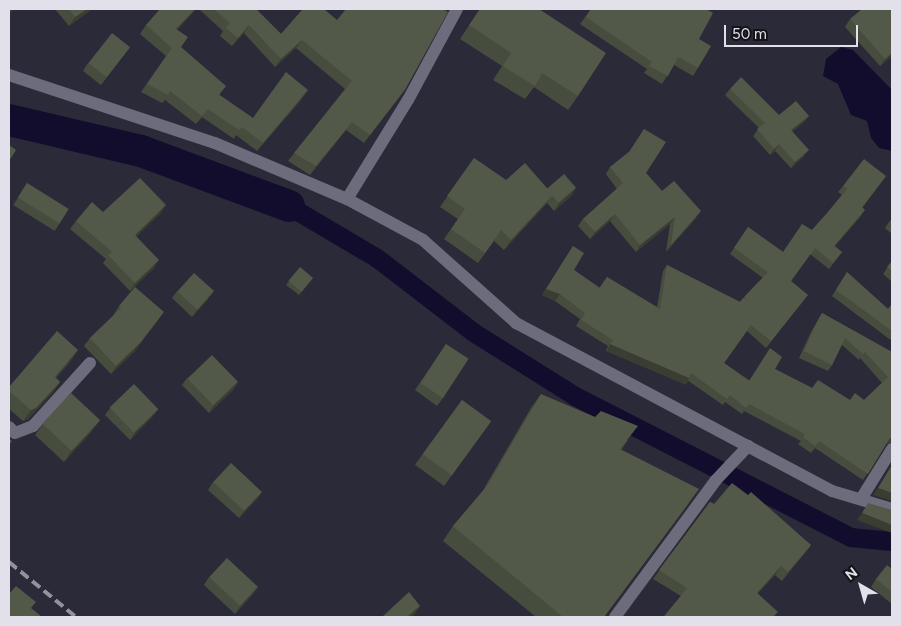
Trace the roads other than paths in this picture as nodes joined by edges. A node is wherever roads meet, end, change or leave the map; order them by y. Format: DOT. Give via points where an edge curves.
graph roads {
  1 [pos="457,9"];
  2 [pos="9,75"];
  3 [pos="347,199"];
  4 [pos="90,363"];
  5 [pos="9,427"];
  6 [pos="748,446"];
  7 [pos="892,449"];
  8 [pos="861,499"];
  9 [pos="892,508"];
  10 [pos="615,617"];
  1 -- 3 [label="street" via="408,100"];
  2 -- 3 [label="street" via="215,143"];
  3 -- 6 [label="street" via="423,240 516,323"];
  4 -- 5 [label="street" via="33,426 15,432"];
  6 -- 8 [label="street" via="832,490"];
  6 -- 10 [label="street" via="716,480"];
  7 -- 8 [label="street"];
  8 -- 9 [label="street"];
}
